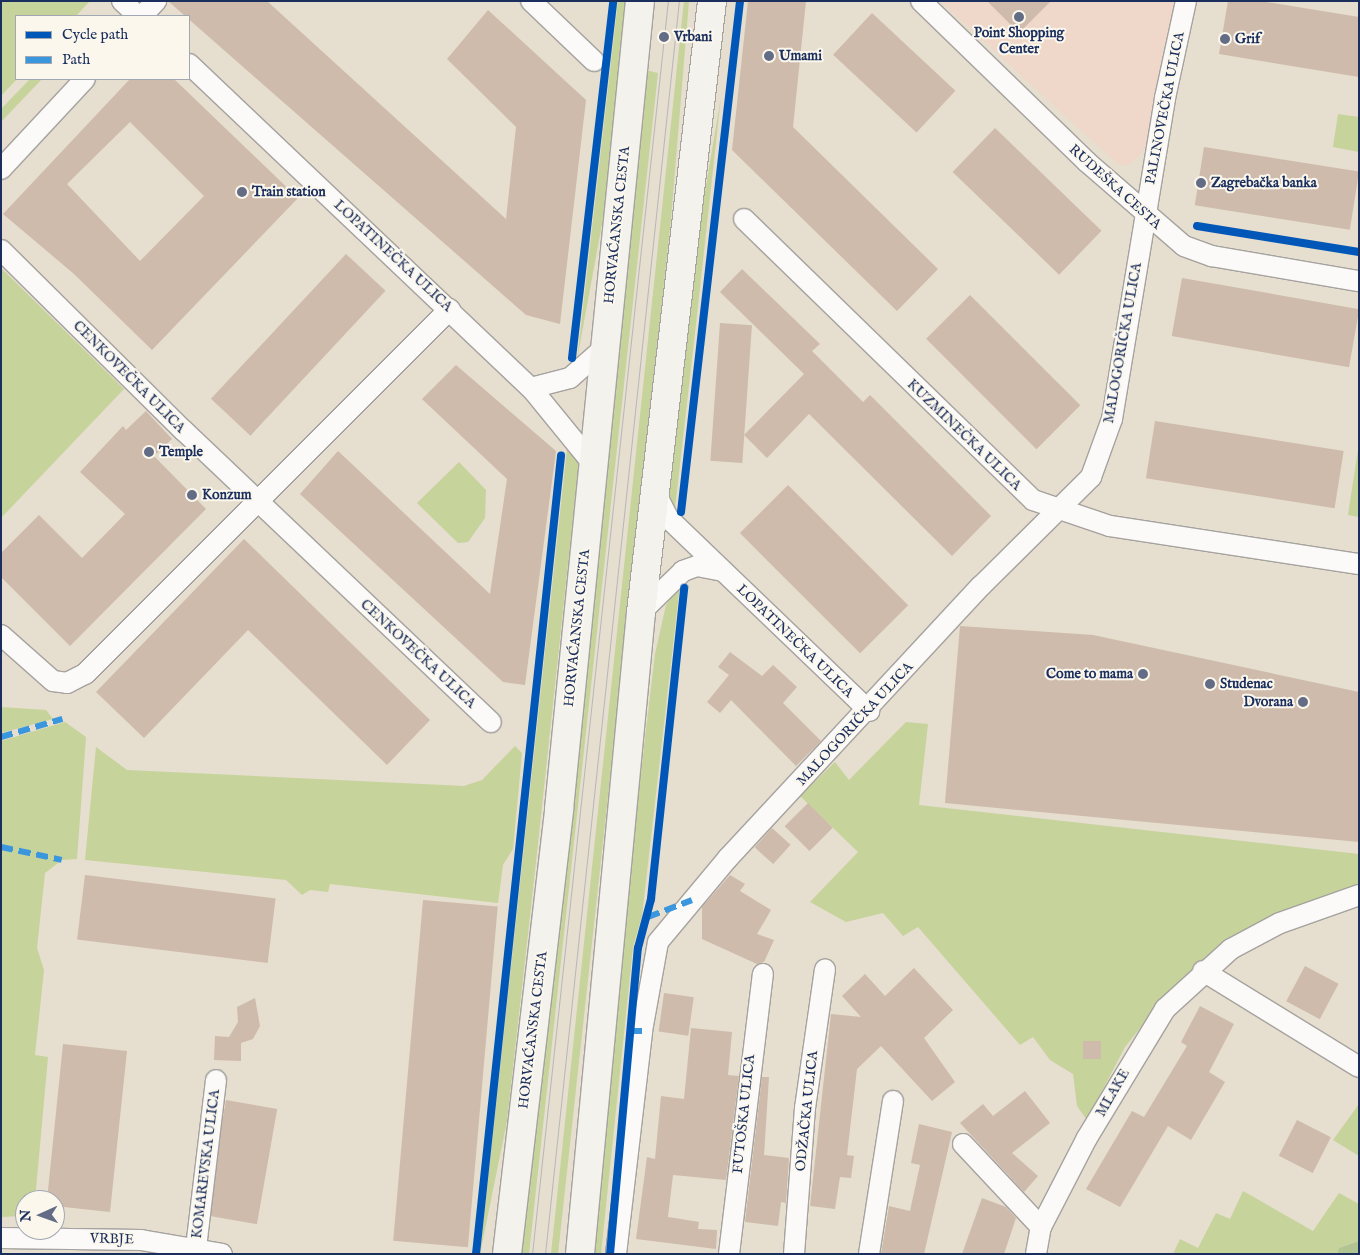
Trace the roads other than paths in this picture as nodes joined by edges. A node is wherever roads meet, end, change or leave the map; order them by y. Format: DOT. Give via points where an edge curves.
graph roads {
  1 [pos="122,1"];
  2 [pos="156,1"];
  3 [pos="531,1"];
  4 [pos="640,1"];
  5 [pos="712,1"];
  6 [pos="921,1"];
  7 [pos="1186,1"];
  8 [pos="137,15"];
  9 [pos="143,15"];
  10 [pos="594,61"];
  11 [pos="190,65"];
  12 [pos="84,80"];
  13 [pos="1,169"];
  14 [pos="1145,215"];
  15 [pos="744,219"];
  16 [pos="1,250"];
  17 [pos="1359,281"];
  18 [pos="450,309"];
  19 [pos="604,348"];
  20 [pos="531,388"];
  21 [pos="593,464"];
  22 [pos="654,491"];
  23 [pos="258,503"];
  24 [pos="1059,512"];
  25 [pos="1359,564"];
  26 [pos="722,571"];
  27 [pos="641,612"];
  28 [pos="1,635"];
  29 [pos="869,711"];
  30 [pos="491,722"];
  31 [pos="1359,895"];
  32 [pos="825,969"];
  33 [pos="1203,971"];
  34 [pos="763,974"];
  35 [pos="1359,1067"];
  36 [pos="216,1080"];
  37 [pos="892,1101"];
  38 [pos="964,1144"];
  39 [pos="511,1217"];
  40 [pos="1042,1227"];
  41 [pos="1,1238"];
  42 [pos="196,1248"];
  43 [pos="222,1254"];
  44 [pos="494,1254"];
  45 [pos="507,1254"];
  46 [pos="580,1254"];
  47 [pos="616,1254"];
  48 [pos="729,1254"];
  49 [pos="794,1254"];
  50 [pos="869,1254"];
  51 [pos="1036,1254"];
  1 -- 8 [label="street"];
  2 -- 9 [label="street"];
  3 -- 10 [label="street"];
  4 -- 19 [label="street, HORVAĆANSKA CESTA"];
  5 -- 22 [label="street"];
  6 -- 14 [label="street, RUDEŠKA CESTA"];
  7 -- 14 [label="street, PALINOVEČKA ULICA"];
  11 -- 18 [label="street, LOPATINEČKA ULICA"];
  12 -- 13 [label="street"];
  14 -- 17 [label="street, RUDEŠKA CESTA" via="1184,246 1212,256"];
  14 -- 24 [label="street, MALOGORIČKA ULICA" via="1112,419 1091,477"];
  15 -- 24 [label="street, KUZMINEČKA ULICA" via="1021,492"];
  16 -- 23 [label="street, CENKOVEČKA ULICA"];
  18 -- 20 [label="street, LOPATINEČKA ULICA"];
  18 -- 23 [label="street"];
  19 -- 20 [label="street" via="570,378"];
  19 -- 21 [label="street, HORVAĆANSKA CESTA"];
  20 -- 21 [label="street, LOPATINEČKA ULICA"];
  21 -- 39 [label="street, HORVAĆANSKA CESTA"];
  22 -- 26 [label="street, LOPATINEČKA ULICA" via="668,518"];
  22 -- 27 [label="street"];
  23 -- 28 [label="street" via="93,668 76,681 53,681"];
  23 -- 30 [label="street, CENKOVEČKA ULICA"];
  24 -- 25 [label="street, KUZMINEČKA ULICA" via="1110,526"];
  24 -- 29 [label="street, MALOGORIČKA ULICA" via="981,586"];
  26 -- 27 [label="street" via="696,566 683,571"];
  26 -- 29 [label="street, LOPATINEČKA ULICA"];
  27 -- 46 [label="street"];
  29 -- 47 [label="street, MALOGORIČKA ULICA" via="728,858 658,942 642,1031"];
  31 -- 33 [label="street, MLAKE" via="1280,923 1231,949"];
  32 -- 49 [label="street, ODŽAČKA ULICA" via="805,1108"];
  33 -- 35 [label="street"];
  33 -- 40 [label="street, MLAKE" via="1150,1029"];
  34 -- 48 [label="street, FUTOŠKA ULICA"];
  36 -- 42 [label="street, KOMAREVSKA ULICA"];
  37 -- 50 [label="street"];
  38 -- 40 [label="street"];
  39 -- 44 [label="street"];
  39 -- 45 [label="street, HORVAĆANSKA CESTA"];
  40 -- 51 [label="street, MLAKE"];
  41 -- 42 [label="street, VRBJE" via="141,1240"];
  42 -- 43 [label="street, VRBJE"];
}
